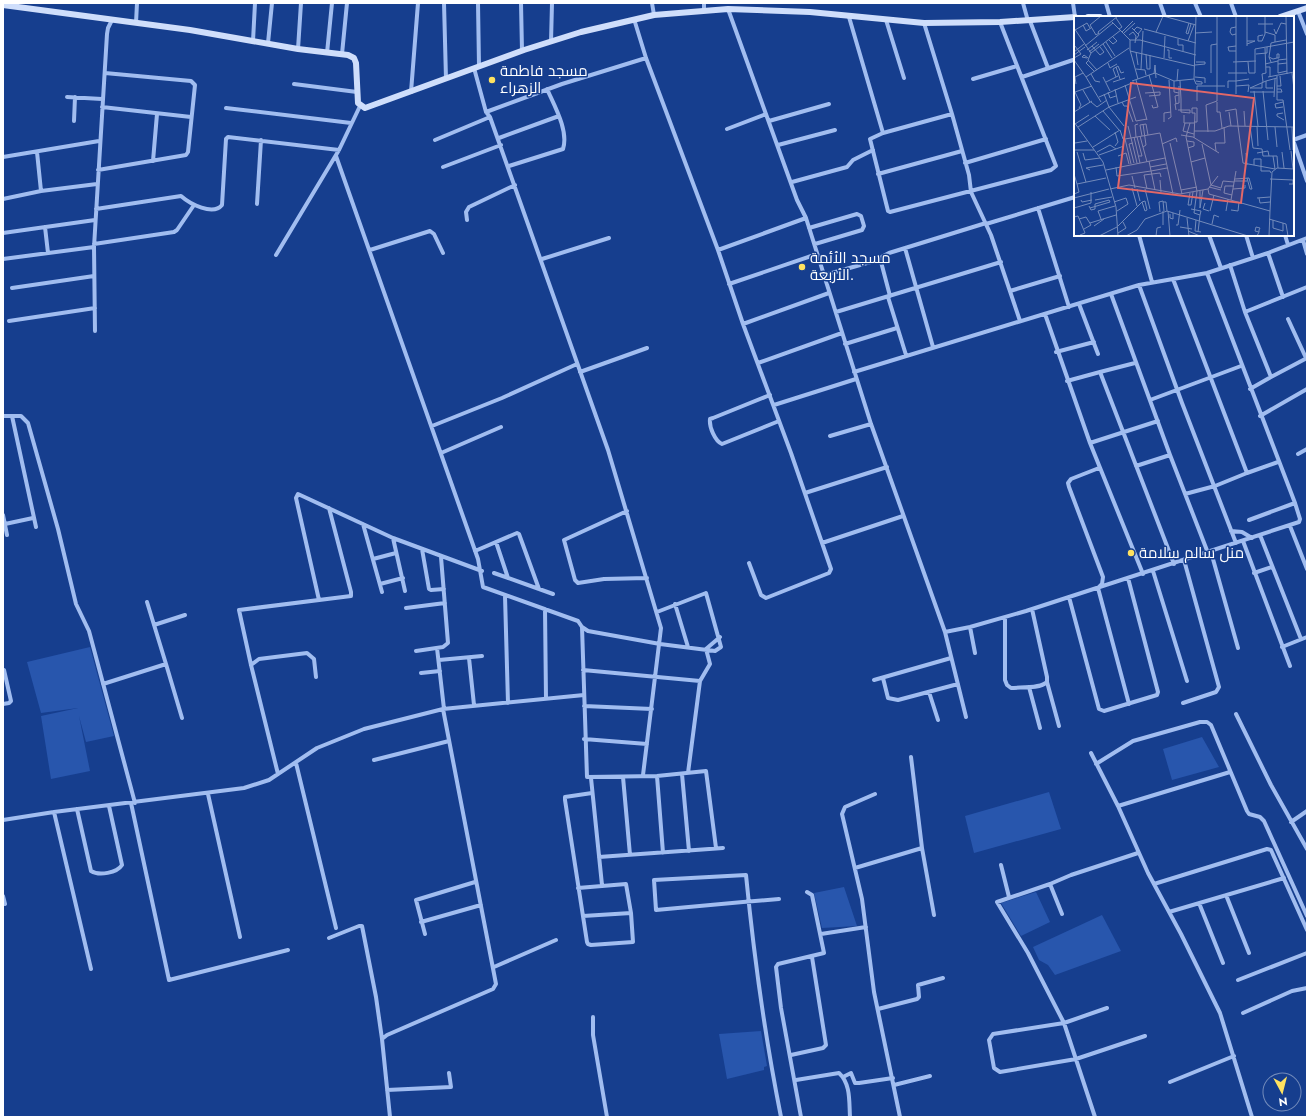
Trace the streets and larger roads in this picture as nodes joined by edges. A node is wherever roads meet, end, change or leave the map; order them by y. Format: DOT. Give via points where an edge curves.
graph roads {
  1 [pos="137,3"];
  2 [pos="254,3"];
  3 [pos="272,3"];
  4 [pos="301,3"];
  5 [pos="332,3"];
  6 [pos="347,3"];
  7 [pos="418,3"];
  8 [pos="444,3"];
  9 [pos="478,3"];
  10 [pos="521,3"];
  11 [pos="552,3"];
  12 [pos="652,3"];
  13 [pos="1023,3"];
  14 [pos="1073,3"];
  15 [pos="1106,3"];
  16 [pos="1160,3"];
  17 [pos="1195,3"];
  18 [pos="1230,3"];
  19 [pos="3,5"];
  20 [pos="21,5"];
  21 [pos="704,6"];
  22 [pos="1307,8"];
  23 [pos="728,9"];
  24 [pos="1298,11"];
  25 [pos="654,15"];
  26 [pos="1075,16"];
  27 [pos="1110,16"];
  28 [pos="1165,16"];
  29 [pos="1201,16"];
  30 [pos="1236,16"];
  31 [pos="1283,16"];
  32 [pos="849,17"];
  33 [pos="1074,17"];
  34 [pos="634,19"];
  35 [pos="112,20"];
  36 [pos="886,20"];
  37 [pos="1029,21"];
  38 [pos="1000,22"];
  39 [pos="136,23"];
  40 [pos="924,23"];
  41 [pos="1307,34"];
  42 [pos="253,41"];
  43 [pos="551,42"];
  44 [pos="268,43"];
  45 [pos="298,49"];
  46 [pos="522,51"];
  47 [pos="327,53"];
  48 [pos="342,54"];
  49 [pos="646,58"];
  50 [pos="1073,60"];
  51 [pos="1017,66"];
  52 [pos="477,68"];
  53 [pos="1048,68"];
  54 [pos="105,73"];
  55 [pos="1022,77"];
  56 [pos="904,78"];
  57 [pos="446,79"];
  58 [pos="973,79"];
  59 [pos="294,84"];
  60 [pos="547,89"];
  61 [pos="357,92"];
  62 [pos="411,92"];
  63 [pos="67,97"];
  64 [pos="75,98"];
  65 [pos="102,99"];
  66 [pos="829,104"];
  67 [pos="360,106"];
  68 [pos="102,107"];
  69 [pos="226,108"];
  70 [pos="486,112"];
  71 [pos="157,114"];
  72 [pos="766,114"];
  73 [pos="952,114"];
  74 [pos="490,116"];
  75 [pos="559,116"];
  76 [pos="192,117"];
  77 [pos="74,121"];
  78 [pos="769,121"];
  79 [pos="351,123"];
  80 [pos="726,129"];
  81 [pos="834,130"];
  82 [pos="883,133"];
  83 [pos="1307,135"];
  84 [pos="499,138"];
  85 [pos="1046,139"];
  86 [pos="261,140"];
  87 [pos="435,140"];
  88 [pos="1294,140"];
  89 [pos="99,141"];
  90 [pos="1294,143"];
  91 [pos="501,145"];
  92 [pos="778,146"];
  93 [pos="339,150"];
  94 [pos="873,150"];
  95 [pos="962,151"];
  96 [pos="37,152"];
  97 [pos="336,156"];
  98 [pos="3,157"];
  99 [pos="153,161"];
  100 [pos="965,163"];
  101 [pos="442,166"];
  102 [pos="509,166"];
  103 [pos="98,170"];
  104 [pos="878,174"];
  105 [pos="1307,181"];
  106 [pos="792,182"];
  107 [pos="97,184"];
  108 [pos="515,185"];
  109 [pos="41,191"];
  110 [pos="971,192"];
  111 [pos="1074,197"];
  112 [pos="3,199"];
  113 [pos="257,204"];
  114 [pos="194,205"];
  115 [pos="1038,208"];
  116 [pos="96,209"];
  117 [pos="806,218"];
  118 [pos="95,220"];
  119 [pos="467,220"];
  120 [pos="986,224"];
  121 [pos="45,227"];
  122 [pos="809,228"];
  123 [pos="3,233"];
  124 [pos="1139,236"];
  125 [pos="1209,236"];
  126 [pos="1246,236"];
  127 [pos="1285,236"];
  128 [pos="609,238"];
  129 [pos="1305,239"];
  130 [pos="815,244"];
  131 [pos="1288,245"];
  132 [pos="94,246"];
  133 [pos="904,248"];
  134 [pos="370,250"];
  135 [pos="718,250"];
  136 [pos="48,253"];
  137 [pos="443,253"];
  138 [pos="1268,253"];
  139 [pos="817,254"];
  140 [pos="1307,254"];
  141 [pos="276,255"];
  142 [pos="880,258"];
  143 [pos="1254,258"];
  144 [pos="3,259"];
  145 [pos="542,259"];
  146 [pos="1000,262"];
  147 [pos="1230,265"];
  148 [pos="1221,268"];
  149 [pos="1207,272"];
  150 [pos="825,275"];
  151 [pos="94,276"];
  152 [pos="1060,276"];
  153 [pos="1173,279"];
  154 [pos="1152,282"];
  155 [pos="729,284"];
  156 [pos="1139,285"];
  157 [pos="1307,287"];
  158 [pos="12,288"];
  159 [pos="916,288"];
  160 [pos="1010,291"];
  161 [pos="829,293"];
  162 [pos="1110,294"];
  163 [pos="889,296"];
  164 [pos="1283,297"];
  165 [pos="1079,304"];
  166 [pos="1069,307"];
  167 [pos="95,308"];
  168 [pos="836,312"];
  169 [pos="1245,312"];
  170 [pos="1045,314"];
  171 [pos="1288,319"];
  172 [pos="9,321"];
  173 [pos="1020,321"];
  174 [pos="743,324"];
  175 [pos="897,328"];
  176 [pos="95,331"];
  177 [pos="842,333"];
  178 [pos="1094,342"];
  179 [pos="845,344"];
  180 [pos="933,347"];
  181 [pos="647,348"];
  182 [pos="1056,352"];
  183 [pos="1098,354"];
  184 [pos="906,356"];
  185 [pos="1307,358"];
  186 [pos="758,363"];
  187 [pos="1136,363"];
  188 [pos="577,364"];
  189 [pos="1241,366"];
  190 [pos="580,372"];
  191 [pos="854,372"];
  192 [pos="1100,372"];
  193 [pos="1271,377"];
  194 [pos="1210,378"];
  195 [pos="856,379"];
  196 [pos="1067,381"];
  197 [pos="1177,389"];
  198 [pos="1250,389"];
  199 [pos="1307,389"];
  200 [pos="770,395"];
  201 [pos="1150,400"];
  202 [pos="774,405"];
  203 [pos="3,416"];
  204 [pos="12,416"];
  205 [pos="1260,416"];
  206 [pos="779,421"];
  207 [pos="1158,421"];
  208 [pos="871,424"];
  209 [pos="432,426"];
  210 [pos="502,427"];
  211 [pos="1124,432"];
  212 [pos="830,436"];
  213 [pos="1090,443"];
  214 [pos="1307,449"];
  215 [pos="441,452"];
  216 [pos="1298,454"];
  217 [pos="1170,455"];
  218 [pos="1278,462"];
  219 [pos="1136,466"];
  220 [pos="887,467"];
  221 [pos="1100,468"];
  222 [pos="1247,473"];
  223 [pos="1215,486"];
  224 [pos="805,492"];
  225 [pos="1185,494"];
  226 [pos="1295,503"];
  227 [pos="329,508"];
  228 [pos="627,511"];
  229 [pos="3,515"];
  230 [pos="903,516"];
  231 [pos="33,518"];
  232 [pos="1249,520"];
  233 [pos="5,524"];
  234 [pos="363,524"];
  235 [pos="1290,526"];
  236 [pos="36,527"];
  237 [pos="1231,531"];
  238 [pos="7,535"];
  239 [pos="1260,535"];
  240 [pos="393,538"];
  241 [pos="1252,538"];
  242 [pos="1243,541"];
  243 [pos="496,542"];
  244 [pos="822,543"];
  245 [pos="1236,543"];
  246 [pos="422,549"];
  247 [pos="475,551"];
  248 [pos="1210,552"];
  249 [pos="396,553"];
  250 [pos="441,557"];
  251 [pos="373,558"];
  252 [pos="1184,560"];
  253 [pos="749,563"];
  254 [pos="1174,564"];
  255 [pos="1272,567"];
  256 [pos="1307,569"];
  257 [pos="1153,570"];
  258 [pos="482,571"];
  259 [pos="494,573"];
  260 [pos="1254,573"];
  261 [pos="1142,574"];
  262 [pos="403,578"];
  263 [pos="508,578"];
  264 [pos="647,578"];
  265 [pos="1128,578"];
  266 [pos="380,584"];
  267 [pos="1098,588"];
  268 [pos="539,589"];
  269 [pos="444,590"];
  270 [pos="405,591"];
  271 [pos="382,592"];
  272 [pos="553,594"];
  273 [pos="505,596"];
  274 [pos="1069,597"];
  275 [pos="319,600"];
  276 [pos="147,602"];
  277 [pos="445,603"];
  278 [pos="675,604"];
  279 [pos="406,608"];
  280 [pos="1032,608"];
  281 [pos="545,609"];
  282 [pos="657,612"];
  283 [pos="185,615"];
  284 [pos="1004,617"];
  285 [pos="154,625"];
  286 [pos="582,627"];
  287 [pos="970,628"];
  288 [pos="945,632"];
  289 [pos="720,637"];
  290 [pos="1307,637"];
  291 [pos="1301,639"];
  292 [pos="660,644"];
  293 [pos="688,647"];
  294 [pos="1282,647"];
  295 [pos="437,648"];
  296 [pos="1238,648"];
  297 [pos="706,649"];
  298 [pos="416,651"];
  299 [pos="974,653"];
  300 [pos="482,656"];
  301 [pos="469,658"];
  302 [pos="951,658"];
  303 [pos="439,660"];
  304 [pos="166,664"];
  305 [pos="250,665"];
  306 [pos="1290,666"];
  307 [pos="4,670"];
  308 [pos="583,670"];
  309 [pos="440,671"];
  310 [pos="421,673"];
  311 [pos="316,677"];
  312 [pos="654,677"];
  313 [pos="883,678"];
  314 [pos="874,680"];
  315 [pos="700,681"];
  316 [pos="1186,681"];
  317 [pos="1047,682"];
  318 [pos="103,684"];
  319 [pos="958,684"];
  320 [pos="1030,687"];
  321 [pos="929,692"];
  322 [pos="584,695"];
  323 [pos="546,699"];
  324 [pos="508,703"];
  325 [pos="1183,703"];
  326 [pos="3,704"];
  327 [pos="1129,704"];
  328 [pos="474,705"];
  329 [pos="584,706"];
  330 [pos="443,709"];
  331 [pos="652,709"];
  332 [pos="1236,714"];
  333 [pos="966,717"];
  334 [pos="182,718"];
  335 [pos="938,720"];
  336 [pos="1059,726"];
  337 [pos="1040,728"];
  338 [pos="584,739"];
  339 [pos="448,741"];
  340 [pos="647,744"];
  341 [pos="1091,753"];
  342 [pos="911,757"];
  343 [pos="374,760"];
  344 [pos="296,763"];
  345 [pos="1096,764"];
  346 [pos="1230,772"];
  347 [pos="688,773"];
  348 [pos="278,774"];
  349 [pos="682,774"];
  350 [pos="643,775"];
  351 [pos="657,776"];
  352 [pos="623,777"];
  353 [pos="591,778"];
  354 [pos="592,793"];
  355 [pos="208,794"];
  356 [pos="875,794"];
  357 [pos="133,803"];
  358 [pos="109,806"];
  359 [pos="1118,806"];
  360 [pos="77,809"];
  361 [pos="1307,811"];
  362 [pos="54,812"];
  363 [pos="3,820"];
  364 [pos="1291,822"];
  365 [pos="716,848"];
  366 [pos="723,848"];
  367 [pos="922,848"];
  368 [pos="1307,849"];
  369 [pos="689,851"];
  370 [pos="663,853"];
  371 [pos="1138,853"];
  372 [pos="630,855"];
  373 [pos="599,857"];
  374 [pos="1001,865"];
  375 [pos="855,868"];
  376 [pos="1284,878"];
  377 [pos="475,882"];
  378 [pos="1050,884"];
  379 [pos="1154,884"];
  380 [pos="602,885"];
  381 [pos="578,888"];
  382 [pos="807,892"];
  383 [pos="3,896"];
  384 [pos="1226,896"];
  385 [pos="1009,897"];
  386 [pos="779,899"];
  387 [pos="749,901"];
  388 [pos="1199,903"];
  389 [pos="5,904"];
  390 [pos="481,906"];
  391 [pos="1170,912"];
  392 [pos="631,913"];
  393 [pos="1062,914"];
  394 [pos="934,915"];
  395 [pos="583,916"];
  396 [pos="1307,916"];
  397 [pos="422,922"];
  398 [pos="866,927"];
  399 [pos="336,928"];
  400 [pos="1307,930"];
  401 [pos="424,934"];
  402 [pos="821,934"];
  403 [pos="240,937"];
  404 [pos="328,938"];
  405 [pos="556,940"];
  406 [pos="288,950"];
  407 [pos="1249,953"];
  408 [pos="1307,954"];
  409 [pos="812,957"];
  410 [pos="1223,963"];
  411 [pos="494,967"];
  412 [pos="91,968"];
  413 [pos="943,978"];
  414 [pos="1238,980"];
  415 [pos="1307,988"];
  416 [pos="1107,1008"];
  417 [pos="878,1010"];
  418 [pos="1243,1013"];
  419 [pos="593,1017"];
  420 [pos="1064,1023"];
  421 [pos="1145,1036"];
  422 [pos="382,1039"];
  423 [pos="791,1055"];
  424 [pos="1234,1056"];
  425 [pos="1076,1059"];
  426 [pos="449,1073"];
  427 [pos="930,1076"];
  428 [pos="843,1077"];
  429 [pos="892,1078"];
  430 [pos="796,1080"];
  431 [pos="1170,1082"];
  432 [pos="894,1085"];
  433 [pos="387,1090"];
  434 [pos="390,1117"];
  435 [pos="607,1117"];
  436 [pos="781,1117"];
  437 [pos="801,1117"];
  438 [pos="850,1117"];
  439 [pos="900,1117"];
  440 [pos="1095,1117"];
  441 [pos="1252,1117"];
  1 -- 39 [label="street"];
  2 -- 42 [label="street"];
  3 -- 44 [label="street"];
  4 -- 45 [label="street"];
  5 -- 47 [label="street"];
  6 -- 48 [label="street"];
  7 -- 62 [label="street"];
  8 -- 57 [label="street"];
  9 -- 52 [label="street"];
  10 -- 46 [label="street"];
  11 -- 43 [label="street"];
  12 -- 25 [label="street"];
  13 -- 37 [label="street"];
  14 -- 26 [label="street"];
  15 -- 27 [label="street"];
  16 -- 28 [label="street"];
  17 -- 29 [label="street"];
  18 -- 30 [label="street"];
  19 -- 20 [label="street"];
  20 -- 35 [label="street"];
  21 -- 23 [label="street"];
  21 -- 25 [label="street"];
  22 -- 24 [label="street"];
  23 -- 32 [label="street" via="810,12"];
  23 -- 72 [label="street"];
  24 -- 31 [label="street"];
  24 -- 41 [label="street"];
  25 -- 34 [label="street"];
  32 -- 36 [label="street"];
  32 -- 82 [label="street"];
  33 -- 37 [label="street"];
  34 -- 43 [label="street"];
  34 -- 49 [label="street"];
  35 -- 39 [label="street"];
  35 -- 54 [label="street" via="107,34"];
  36 -- 40 [label="street"];
  36 -- 56 [label="street"];
  37 -- 38 [label="street"];
  37 -- 53 [label="street"];
  38 -- 40 [label="street"];
  38 -- 51 [label="street"];
  39 -- 42 [label="street"];
  40 -- 73 [label="street"];
  42 -- 44 [label="street"];
  43 -- 46 [label="street"];
  44 -- 45 [label="street"];
  45 -- 47 [label="street"];
  46 -- 52 [label="street"];
  47 -- 48 [label="street"];
  48 -- 61 [label="street" via="354,58 356,63"];
  49 -- 60 [label="street"];
  49 -- 135 [label="street"];
  50 -- 53 [label="street"];
  51 -- 55 [label="street"];
  51 -- 58 [label="street"];
  52 -- 57 [label="street"];
  52 -- 70 [label="street"];
  53 -- 55 [label="street"];
  54 -- 65 [label="street"];
  54 -- 76 [label="street" via="191,81 194,85"];
  55 -- 85 [label="street"];
  57 -- 62 [label="street"];
  59 -- 61 [label="street"];
  60 -- 70 [label="street"];
  60 -- 75 [label="street"];
  61 -- 67 [label="street"];
  62 -- 67 [label="street" via="371,107"];
  63 -- 64 [label="street"];
  64 -- 65 [label="street"];
  64 -- 77 [label="street"];
  65 -- 68 [label="street"];
  66 -- 78 [label="street"];
  67 -- 79 [label="street"];
  68 -- 71 [label="street"];
  68 -- 89 [label="street"];
  69 -- 79 [label="street"];
  70 -- 74 [label="street"];
  71 -- 76 [label="street"];
  71 -- 99 [label="street"];
  72 -- 78 [label="street"];
  72 -- 80 [label="street"];
  73 -- 82 [label="street"];
  73 -- 95 [label="street"];
  74 -- 84 [label="street"];
  74 -- 87 [label="street"];
  75 -- 84 [label="street"];
  75 -- 102 [label="street" via="565,141 563,148"];
  76 -- 99 [label="street" via="186,155"];
  78 -- 92 [label="street"];
  79 -- 93 [label="street"];
  81 -- 92 [label="street"];
  82 -- 94 [label="street" via="870,139"];
  83 -- 88 [label="street"];
  84 -- 91 [label="street"];
  85 -- 100 [label="street"];
  85 -- 110 [label="street" via="1056,162 1054,168"];
  86 -- 93 [label="street"];
  86 -- 113 [label="street"];
  86 -- 114 [label="street" via="228,137 222,205 217,209"];
  89 -- 96 [label="street"];
  89 -- 103 [label="street"];
  90 -- 105 [label="street"];
  91 -- 101 [label="street"];
  91 -- 102 [label="street"];
  92 -- 106 [label="street"];
  93 -- 97 [label="street"];
  94 -- 104 [label="street"];
  94 -- 106 [label="street" via="853,160 847,167"];
  95 -- 100 [label="street"];
  95 -- 104 [label="street"];
  96 -- 98 [label="street"];
  96 -- 109 [label="street"];
  97 -- 134 [label="street"];
  97 -- 141 [label="street"];
  99 -- 103 [label="street"];
  100 -- 110 [label="street"];
  102 -- 108 [label="street"];
  103 -- 107 [label="street"];
  104 -- 110 [label="street" via="890,212"];
  106 -- 117 [label="street"];
  107 -- 109 [label="street"];
  107 -- 116 [label="street"];
  108 -- 119 [label="street" via="469,207 466,212"];
  108 -- 145 [label="street"];
  109 -- 112 [label="street"];
  110 -- 120 [label="street"];
  111 -- 115 [label="street"];
  114 -- 116 [label="street" via="181,196"];
  114 -- 132 [label="street" via="174,232"];
  115 -- 120 [label="street"];
  115 -- 152 [label="street"];
  116 -- 118 [label="street"];
  117 -- 122 [label="street"];
  117 -- 135 [label="street"];
  118 -- 121 [label="street"];
  118 -- 132 [label="street"];
  120 -- 133 [label="street"];
  120 -- 146 [label="street"];
  121 -- 123 [label="street"];
  121 -- 136 [label="street"];
  122 -- 130 [label="street"];
  122 -- 130 [label="street" via="857,214 861,216 864,226 862,230"];
  124 -- 154 [label="street"];
  125 -- 148 [label="street"];
  126 -- 143 [label="street"];
  127 -- 131 [label="street"];
  128 -- 145 [label="street"];
  129 -- 131 [label="street"];
  129 -- 140 [label="street"];
  130 -- 139 [label="street"];
  131 -- 138 [label="street"];
  132 -- 136 [label="street"];
  132 -- 151 [label="street"];
  133 -- 142 [label="street"];
  133 -- 159 [label="street"];
  134 -- 137 [label="street" via="430,231"];
  134 -- 209 [label="street"];
  135 -- 155 [label="street"];
  136 -- 144 [label="street"];
  138 -- 143 [label="street"];
  138 -- 164 [label="street"];
  139 -- 150 [label="street"];
  139 -- 155 [label="street"];
  142 -- 150 [label="street"];
  142 -- 163 [label="street"];
  143 -- 147 [label="street"];
  145 -- 188 [label="street"];
  146 -- 159 [label="street"];
  146 -- 160 [label="street"];
  147 -- 148 [label="street"];
  147 -- 169 [label="street"];
  148 -- 149 [label="street"];
  149 -- 153 [label="street"];
  149 -- 189 [label="street"];
  150 -- 161 [label="street"];
  151 -- 158 [label="street"];
  151 -- 167 [label="street"];
  152 -- 160 [label="street"];
  152 -- 166 [label="street"];
  153 -- 154 [label="street"];
  153 -- 194 [label="street"];
  154 -- 156 [label="street"];
  155 -- 174 [label="street"];
  156 -- 162 [label="street"];
  156 -- 197 [label="street"];
  157 -- 164 [label="street"];
  159 -- 163 [label="street"];
  159 -- 180 [label="street"];
  160 -- 173 [label="street"];
  161 -- 168 [label="street"];
  161 -- 174 [label="street"];
  162 -- 165 [label="street"];
  162 -- 187 [label="street"];
  163 -- 168 [label="street"];
  163 -- 175 [label="street"];
  164 -- 169 [label="street"];
  165 -- 166 [label="street"];
  165 -- 178 [label="street"];
  166 -- 170 [label="street"];
  167 -- 172 [label="street"];
  167 -- 176 [label="street"];
  168 -- 177 [label="street"];
  169 -- 193 [label="street"];
  170 -- 173 [label="street"];
  170 -- 182 [label="street"];
  171 -- 185 [label="street"];
  173 -- 180 [label="street"];
  174 -- 186 [label="street"];
  175 -- 179 [label="street"];
  175 -- 184 [label="street"];
  177 -- 179 [label="street"];
  177 -- 186 [label="street"];
  178 -- 182 [label="street"];
  178 -- 183 [label="street"];
  179 -- 191 [label="street"];
  180 -- 184 [label="street"];
  181 -- 190 [label="street"];
  182 -- 196 [label="street"];
  184 -- 191 [label="street"];
  185 -- 193 [label="street"];
  186 -- 200 [label="street"];
  187 -- 192 [label="street"];
  187 -- 201 [label="street"];
  188 -- 190 [label="street"];
  188 -- 209 [label="street"];
  189 -- 194 [label="street"];
  189 -- 198 [label="street"];
  190 -- 228 [label="street"];
  191 -- 195 [label="street"];
  192 -- 196 [label="street"];
  192 -- 211 [label="street"];
  193 -- 198 [label="street"];
  194 -- 197 [label="street"];
  194 -- 222 [label="street"];
  195 -- 202 [label="street"];
  195 -- 208 [label="street"];
  196 -- 213 [label="street"];
  197 -- 201 [label="street"];
  197 -- 223 [label="street"];
  198 -- 205 [label="street"];
  199 -- 205 [label="street"];
  200 -- 202 [label="street"];
  200 -- 206 [label="street" via="713,418 710,425 716,439 722,444"];
  201 -- 207 [label="street"];
  202 -- 206 [label="street"];
  203 -- 204 [label="street"];
  204 -- 231 [label="street"];
  204 -- 318 [label="street" via="21,416 28,422 76,604 89,631"];
  205 -- 218 [label="street"];
  206 -- 224 [label="street"];
  207 -- 211 [label="street"];
  207 -- 217 [label="street"];
  208 -- 212 [label="street"];
  208 -- 220 [label="street"];
  209 -- 215 [label="street"];
  210 -- 215 [label="street"];
  211 -- 213 [label="street"];
  211 -- 219 [label="street"];
  213 -- 221 [label="street"];
  214 -- 216 [label="street"];
  215 -- 247 [label="street"];
  217 -- 219 [label="street"];
  217 -- 225 [label="street"];
  218 -- 222 [label="street"];
  218 -- 226 [label="street"];
  219 -- 254 [label="street"];
  220 -- 224 [label="street"];
  220 -- 230 [label="street"];
  221 -- 261 [label="street"];
  221 -- 267 [label="street" via="1071,479 1068,484 1103,577"];
  222 -- 223 [label="street"];
  223 -- 225 [label="street"];
  223 -- 237 [label="street"];
  224 -- 244 [label="street"];
  225 -- 248 [label="street"];
  226 -- 232 [label="street"];
  226 -- 235 [label="street" via="1300,521"];
  227 -- 234 [label="street"];
  227 -- 275 [label="street" via="352,594 348,597"];
  227 -- 275 [label="street" via="297,495"];
  228 -- 264 [label="street"];
  228 -- 264 [label="street" via="564,540 575,580 578,583 604,579"];
  229 -- 233 [label="street"];
  230 -- 244 [label="street"];
  230 -- 288 [label="street"];
  231 -- 233 [label="street"];
  231 -- 236 [label="street"];
  233 -- 238 [label="street"];
  234 -- 240 [label="street"];
  234 -- 251 [label="street"];
  235 -- 239 [label="street"];
  235 -- 256 [label="street"];
  237 -- 241 [label="street" via="1242,532"];
  237 -- 245 [label="street"];
  239 -- 241 [label="street"];
  239 -- 255 [label="street"];
  240 -- 246 [label="street"];
  240 -- 249 [label="street"];
  241 -- 242 [label="street"];
  242 -- 245 [label="street"];
  242 -- 260 [label="street"];
  243 -- 247 [label="street"];
  243 -- 263 [label="street"];
  243 -- 268 [label="street" via="519,534"];
  244 -- 253 [label="street" via="831,572 769,597 761,595"];
  245 -- 248 [label="street"];
  246 -- 250 [label="street"];
  246 -- 269 [label="street" via="430,589"];
  247 -- 258 [label="street"];
  248 -- 252 [label="street"];
  248 -- 296 [label="street"];
  249 -- 251 [label="street"];
  249 -- 262 [label="street"];
  250 -- 258 [label="street"];
  250 -- 269 [label="street"];
  251 -- 266 [label="street"];
  252 -- 254 [label="street"];
  252 -- 325 [label="street" via="1219,687 1216,692"];
  254 -- 257 [label="street"];
  255 -- 260 [label="street"];
  255 -- 291 [label="street"];
  257 -- 261 [label="street"];
  257 -- 316 [label="street"];
  258 -- 273 [label="street" via="484,587"];
  259 -- 263 [label="street"];
  260 -- 294 [label="street"];
  261 -- 265 [label="street"];
  262 -- 266 [label="street"];
  262 -- 270 [label="street"];
  263 -- 268 [label="street"];
  264 -- 282 [label="street"];
  265 -- 267 [label="street"];
  265 -- 327 [label="street" via="1158,692 1157,695"];
  266 -- 271 [label="street"];
  267 -- 274 [label="street"];
  267 -- 327 [label="street"];
  268 -- 272 [label="street"];
  269 -- 277 [label="street"];
  273 -- 281 [label="street"];
  273 -- 324 [label="street"];
  274 -- 280 [label="street"];
  274 -- 327 [label="street" via="1099,709 1104,711"];
  275 -- 305 [label="street" via="239,610"];
  276 -- 285 [label="street"];
  277 -- 279 [label="street"];
  277 -- 295 [label="street" via="448,643"];
  278 -- 282 [label="street"];
  278 -- 289 [label="street" via="707,594"];
  278 -- 293 [label="street"];
  280 -- 284 [label="street"];
  280 -- 317 [label="street"];
  281 -- 286 [label="street" via="578,621"];
  281 -- 323 [label="street"];
  282 -- 292 [label="street" via="661,631"];
  283 -- 285 [label="street"];
  284 -- 287 [label="street"];
  284 -- 320 [label="street" via="1005,680 1011,688"];
  285 -- 304 [label="street"];
  286 -- 292 [label="street" via="588,631"];
  286 -- 308 [label="street"];
  287 -- 288 [label="street"];
  287 -- 299 [label="street"];
  288 -- 302 [label="street"];
  289 -- 297 [label="street"];
  289 -- 297 [label="street" via="719,649"];
  290 -- 291 [label="street"];
  291 -- 294 [label="street"];
  292 -- 293 [label="street"];
  292 -- 312 [label="street"];
  293 -- 297 [label="street"];
  294 -- 306 [label="street"];
  295 -- 298 [label="street"];
  295 -- 303 [label="street"];
  297 -- 315 [label="street" via="710,664"];
  300 -- 301 [label="street"];
  301 -- 303 [label="street"];
  301 -- 328 [label="street"];
  302 -- 313 [label="street"];
  302 -- 319 [label="street"];
  303 -- 309 [label="street"];
  304 -- 318 [label="street"];
  304 -- 334 [label="street"];
  305 -- 311 [label="street" via="259,659 307,653 314,659"];
  305 -- 348 [label="street"];
  307 -- 326 [label="street" via="10,702"];
  308 -- 312 [label="street"];
  308 -- 322 [label="street"];
  309 -- 310 [label="street"];
  309 -- 330 [label="street"];
  312 -- 315 [label="street"];
  312 -- 331 [label="street"];
  313 -- 314 [label="street"];
  313 -- 321 [label="street" via="888,698 892,700"];
  315 -- 347 [label="street"];
  317 -- 320 [label="street" via="1044,686"];
  317 -- 336 [label="street"];
  318 -- 357 [label="street"];
  319 -- 321 [label="street"];
  319 -- 333 [label="street"];
  320 -- 337 [label="street"];
  321 -- 335 [label="street"];
  322 -- 323 [label="street"];
  322 -- 329 [label="street"];
  323 -- 324 [label="street"];
  324 -- 328 [label="street"];
  328 -- 330 [label="street"];
  329 -- 331 [label="street"];
  329 -- 338 [label="street"];
  330 -- 339 [label="street"];
  330 -- 344 [label="street" via="364,729 336,739 308,753"];
  331 -- 340 [label="street"];
  332 -- 364 [label="street"];
  338 -- 340 [label="street"];
  338 -- 353 [label="street" via="586,776"];
  339 -- 343 [label="street"];
  339 -- 377 [label="street"];
  340 -- 350 [label="street"];
  341 -- 345 [label="street"];
  342 -- 367 [label="street"];
  344 -- 348 [label="street"];
  344 -- 399 [label="street"];
  345 -- 346 [label="street" via="1133,741 1205,722 1211,725"];
  345 -- 359 [label="street"];
  346 -- 359 [label="street"];
  346 -- 396 [label="street" via="1249,814 1264,820"];
  347 -- 349 [label="street"];
  347 -- 365 [label="street" via="706,771"];
  348 -- 355 [label="street" via="258,784"];
  349 -- 351 [label="street"];
  349 -- 369 [label="street"];
  350 -- 351 [label="street"];
  350 -- 352 [label="street"];
  351 -- 370 [label="street"];
  352 -- 353 [label="street"];
  352 -- 372 [label="street"];
  353 -- 354 [label="street"];
  354 -- 373 [label="street"];
  354 -- 381 [label="street" via="565,797"];
  355 -- 357 [label="street"];
  355 -- 403 [label="street"];
  356 -- 375 [label="street" via="842,810"];
  357 -- 358 [label="street"];
  357 -- 406 [label="street" via="169,980"];
  358 -- 360 [label="street"];
  358 -- 360 [label="street" via="122,865 119,869 102,874 92,871"];
  359 -- 371 [label="street"];
  360 -- 362 [label="street"];
  361 -- 364 [label="street"];
  362 -- 363 [label="street"];
  362 -- 412 [label="street"];
  364 -- 368 [label="street"];
  365 -- 366 [label="street"];
  365 -- 369 [label="street"];
  367 -- 375 [label="street"];
  367 -- 394 [label="street"];
  369 -- 370 [label="street"];
  370 -- 372 [label="street"];
  371 -- 378 [label="street"];
  371 -- 379 [label="street"];
  372 -- 373 [label="street"];
  373 -- 380 [label="street"];
  374 -- 385 [label="street"];
  375 -- 398 [label="street"];
  376 -- 379 [label="street" via="1273,853 1267,849"];
  376 -- 384 [label="street"];
  376 -- 400 [label="street"];
  377 -- 390 [label="street"];
  377 -- 397 [label="street" via="416,900"];
  378 -- 385 [label="street"];
  378 -- 393 [label="street"];
  379 -- 391 [label="street"];
  380 -- 381 [label="street"];
  380 -- 392 [label="street" via="626,884"];
  381 -- 395 [label="street"];
  382 -- 402 [label="street" via="812,895"];
  383 -- 389 [label="street"];
  384 -- 388 [label="street"];
  384 -- 407 [label="street"];
  385 -- 420 [label="street" via="998,901 997,905 1028,953"];
  386 -- 387 [label="street"];
  387 -- 387 [label="street" via="656,910 654,880 746,875"];
  387 -- 436 [label="street" via="763,1019"];
  388 -- 391 [label="street"];
  388 -- 410 [label="street"];
  390 -- 397 [label="street"];
  390 -- 411 [label="street"];
  391 -- 424 [label="street" via="1220,1013"];
  392 -- 395 [label="street"];
  392 -- 395 [label="street" via="633,942 591,945 587,942"];
  397 -- 401 [label="street"];
  398 -- 402 [label="street"];
  398 -- 417 [label="street"];
  402 -- 409 [label="street" via="824,953"];
  404 -- 422 [label="street" via="362,926"];
  405 -- 411 [label="street"];
  408 -- 414 [label="street"];
  409 -- 423 [label="street" via="826,1045 823,1048"];
  409 -- 423 [label="street" via="776,965 781,1008"];
  411 -- 422 [label="street" via="496,984 493,989"];
  413 -- 417 [label="street" via="918,985 920,997 917,999"];
  415 -- 418 [label="street" via="1292,991"];
  416 -- 420 [label="street"];
  417 -- 429 [label="street"];
  419 -- 435 [label="street" via="593,1036"];
  420 -- 425 [label="street"];
  420 -- 425 [label="street" via="993,1034 989,1040 994,1068 1000,1072"];
  421 -- 425 [label="street"];
  422 -- 433 [label="street"];
  423 -- 430 [label="street"];
  424 -- 431 [label="street"];
  424 -- 441 [label="street"];
  425 -- 440 [label="street"];
  426 -- 433 [label="street" via="452,1087"];
  427 -- 432 [label="street"];
  428 -- 429 [label="street" via="851,1073 855,1083"];
  428 -- 430 [label="street" via="836,1073"];
  428 -- 438 [label="street" via="847,1085"];
  429 -- 432 [label="street"];
  430 -- 437 [label="street"];
  432 -- 439 [label="street"];
  433 -- 434 [label="street"];
}
